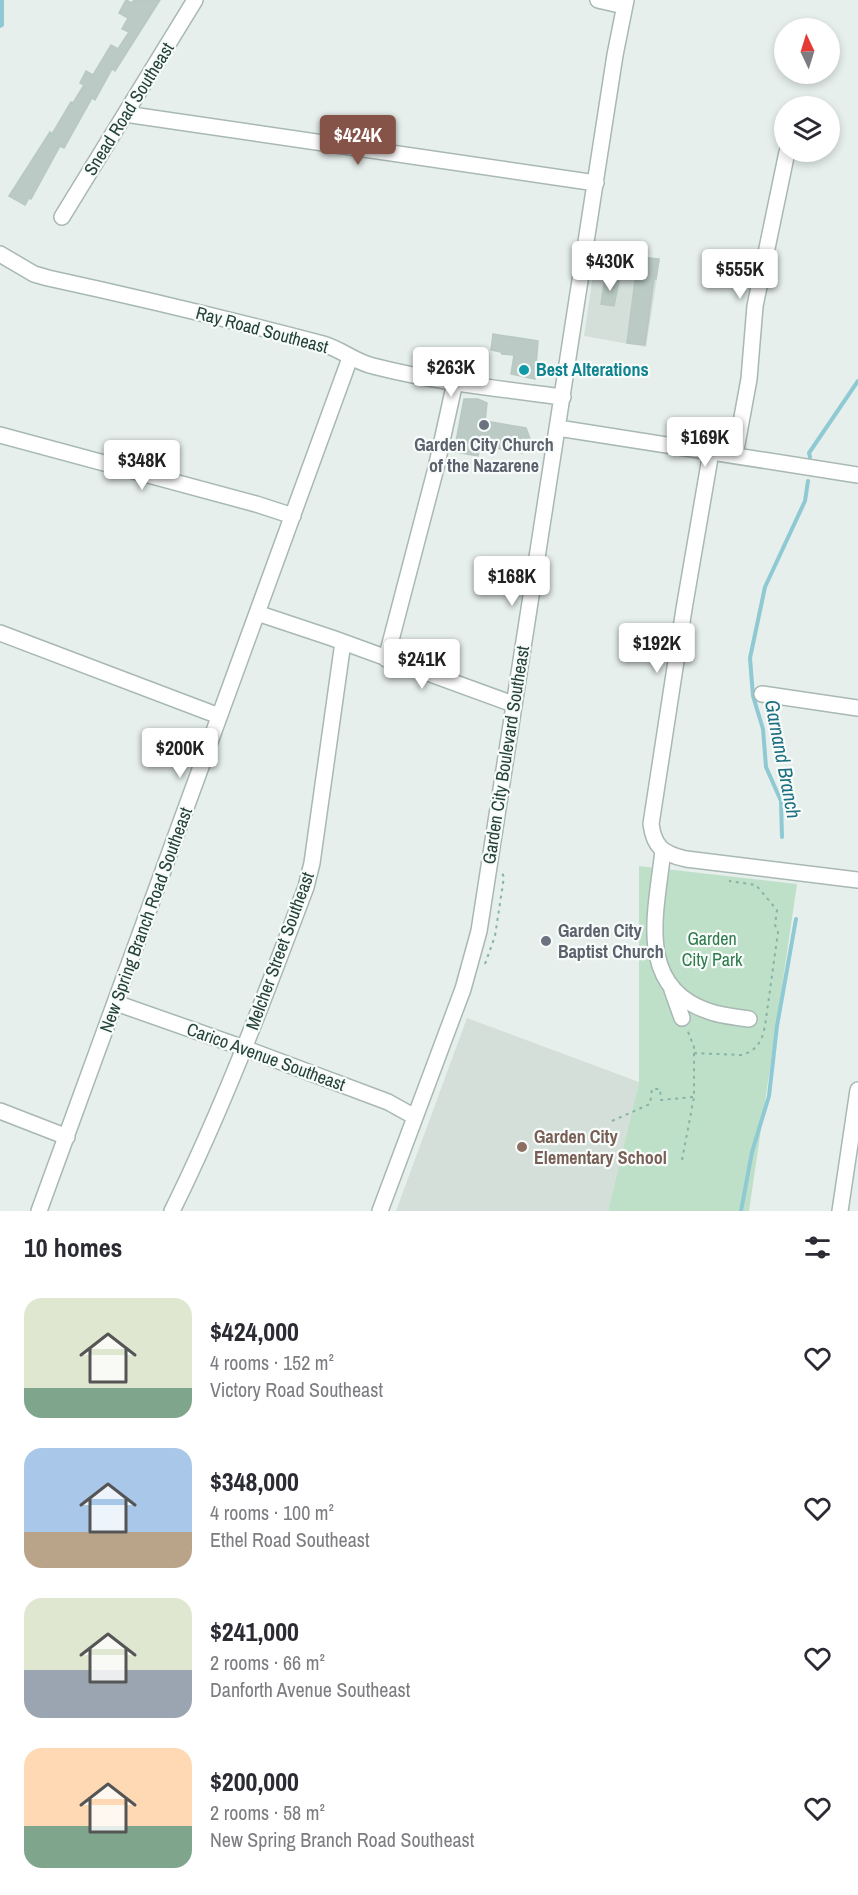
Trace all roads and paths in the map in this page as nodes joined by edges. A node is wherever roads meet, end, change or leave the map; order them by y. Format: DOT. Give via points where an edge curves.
graph roads {
  1 [pos="195,0"];
  2 [pos="598,0"];
  3 [pos="625,3"];
  4 [pos="125,114"];
  5 [pos="785,162"];
  6 [pos="596,183"];
  7 [pos="62,217"];
  8 [pos="0,254"];
  9 [pos="350,358"];
  10 [pos="455,382"];
  11 [pos="563,397"];
  12 [pos="558,428"];
  13 [pos="0,435"];
  14 [pos="711,452"];
  15 [pos="735,456"];
  16 [pos="858,475"];
  17 [pos="293,516"];
  18 [pos="257,613"];
  19 [pos="0,633"];
  20 [pos="343,642"];
  21 [pos="386,659"];
  22 [pos="762,694"];
  23 [pos="513,704"];
  24 [pos="858,708"];
  25 [pos="219,716"];
  26 [pos="663,850"];
  27 [pos="858,880"];
  28 [pos="729,881"];
  29 [pos="500,903"];
  30 [pos="487,958"];
  31 [pos="672,990"];
  32 [pos="116,1003"];
  33 [pos="682,1018"];
  34 [pos="749,1019"];
  35 [pos="244,1048"];
  36 [pos="694,1053"];
  37 [pos="858,1090"];
  38 [pos="694,1097"];
  39 [pos="0,1111"];
  40 [pos="415,1117"];
  41 [pos="612,1122"];
  42 [pos="67,1137"];
  43 [pos="682,1160"];
  44 [pos="39,1211"];
  45 [pos="172,1211"];
  46 [pos="380,1211"];
  47 [pos="840,1211"];
  1 -- 4 [label="street, Snead Road Southeast"];
  2 -- 3 [label="street"];
  3 -- 6 [label="street, Garden City Boulevard Southeast"];
  4 -- 6 [label="street"];
  4 -- 7 [label="street, Snead Road Southeast"];
  5 -- 15 [label="street" via="755,306 749,379"];
  6 -- 11 [label="street, Garden City Boulevard Southeast"];
  8 -- 9 [label="street, Ray Road Southeast" via="48,278 327,345"];
  9 -- 10 [label="street, Ray Road Southeast"];
  9 -- 17 [label="street, New Spring Branch Road Southeast"];
  10 -- 11 [label="street, Ray Road Southeast"];
  10 -- 21 [label="street"];
  11 -- 12 [label="street, Garden City Boulevard Southeast"];
  12 -- 14 [label="street"];
  12 -- 23 [label="street, Garden City Boulevard Southeast"];
  13 -- 17 [label="street"];
  14 -- 15 [label="street"];
  14 -- 26 [label="street" via="651,824"];
  15 -- 16 [label="street"];
  17 -- 18 [label="street, New Spring Branch Road Southeast"];
  18 -- 20 [label="street"];
  18 -- 25 [label="street, New Spring Branch Road Southeast"];
  19 -- 25 [label="street"];
  20 -- 21 [label="street"];
  20 -- 35 [label="street, Melcher Street Southeast" via="312,863"];
  21 -- 23 [label="street"];
  22 -- 24 [label="street"];
  23 -- 40 [label="street, Garden City Boulevard Southeast" via="473,959"];
  25 -- 32 [label="street, New Spring Branch Road Southeast"];
  26 -- 27 [label="street" via="686,859"];
  26 -- 31 [label="street" via="654,930 656,955"];
  28 -- 36 [label="path" via="756,885 777,910 778,932 765,1026 762,1040 748,1053"];
  29 -- 30 [label="path"];
  31 -- 33 [label="street"];
  31 -- 34 [label="street" via="708,1012"];
  32 -- 35 [label="street, Carico Avenue Southeast"];
  32 -- 42 [label="street, New Spring Branch Road Southeast"];
  33 -- 36 [label="path"];
  35 -- 40 [label="street, Carico Avenue Southeast" via="388,1102"];
  35 -- 45 [label="street, Melcher Street Southeast"];
  36 -- 38 [label="path"];
  37 -- 47 [label="street"];
  38 -- 41 [label="path" via="661,1100 660,1089 652,1089 650,1104"];
  38 -- 43 [label="path"];
  39 -- 42 [label="street"];
  40 -- 46 [label="street, Garden City Boulevard Southeast"];
  42 -- 44 [label="street, New Spring Branch Road Southeast"];
}
